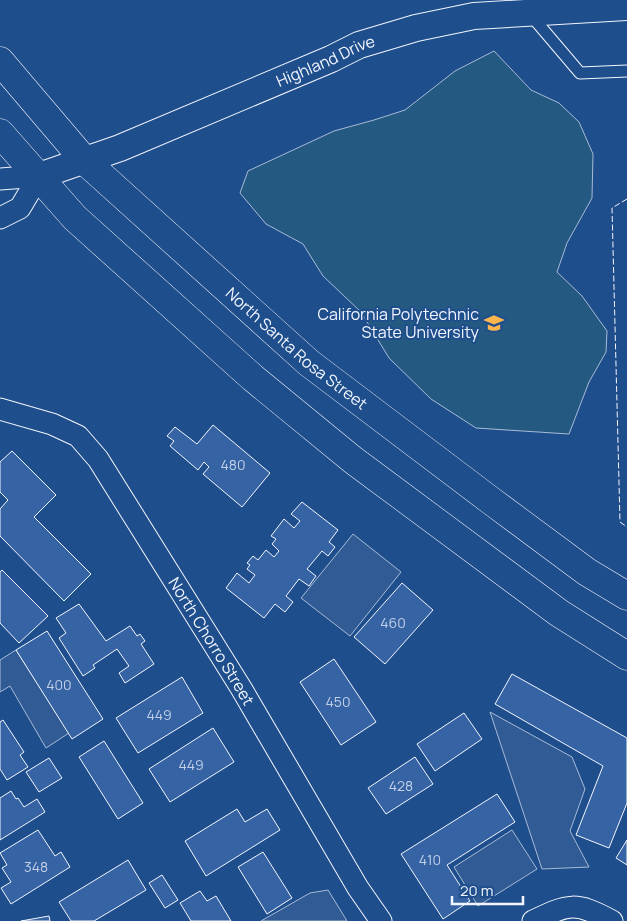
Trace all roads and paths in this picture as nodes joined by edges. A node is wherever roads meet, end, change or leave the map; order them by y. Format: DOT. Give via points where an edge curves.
graph roads {
  1 [pos="627,7"];
  2 [pos="528,12"];
  3 [pos="0,61"];
  4 [pos="627,72"];
  5 [pos="0,133"];
  6 [pos="85,161"];
  7 [pos="39,176"];
  8 [pos="0,179"];
  9 [pos="0,218"];
  10 [pos="0,409"];
  11 [pos="627,596"];
  12 [pos="627,656"];
  13 [pos="381,921"];
  14 [pos="533,921"];
  15 [pos="612,921"];
  1 -- 2 [label="street, Highland Drive"];
  2 -- 4 [label="lane" via="580,73"];
  2 -- 6 [label="street, Highland Drive" via="474,16 359,44 322,63"];
  3 -- 6 [label="highway, North Santa Rosa Street"];
  5 -- 7 [label="highway"];
  6 -- 7 [label="street, Highland Drive"];
  6 -- 11 [label="highway, North Santa Rosa Street" via="309,362 587,572"];
  7 -- 8 [label="street, Highland Drive"];
  7 -- 9 [label="street" via="20,208"];
  7 -- 12 [label="highway" via="75,218 252,378 353,460 558,613"];
  10 -- 13 [label="street, North Chorro Street" via="52,424 78,436 98,458"];
  14 -- 15 [label="street" via="566,906 589,910"];
}
